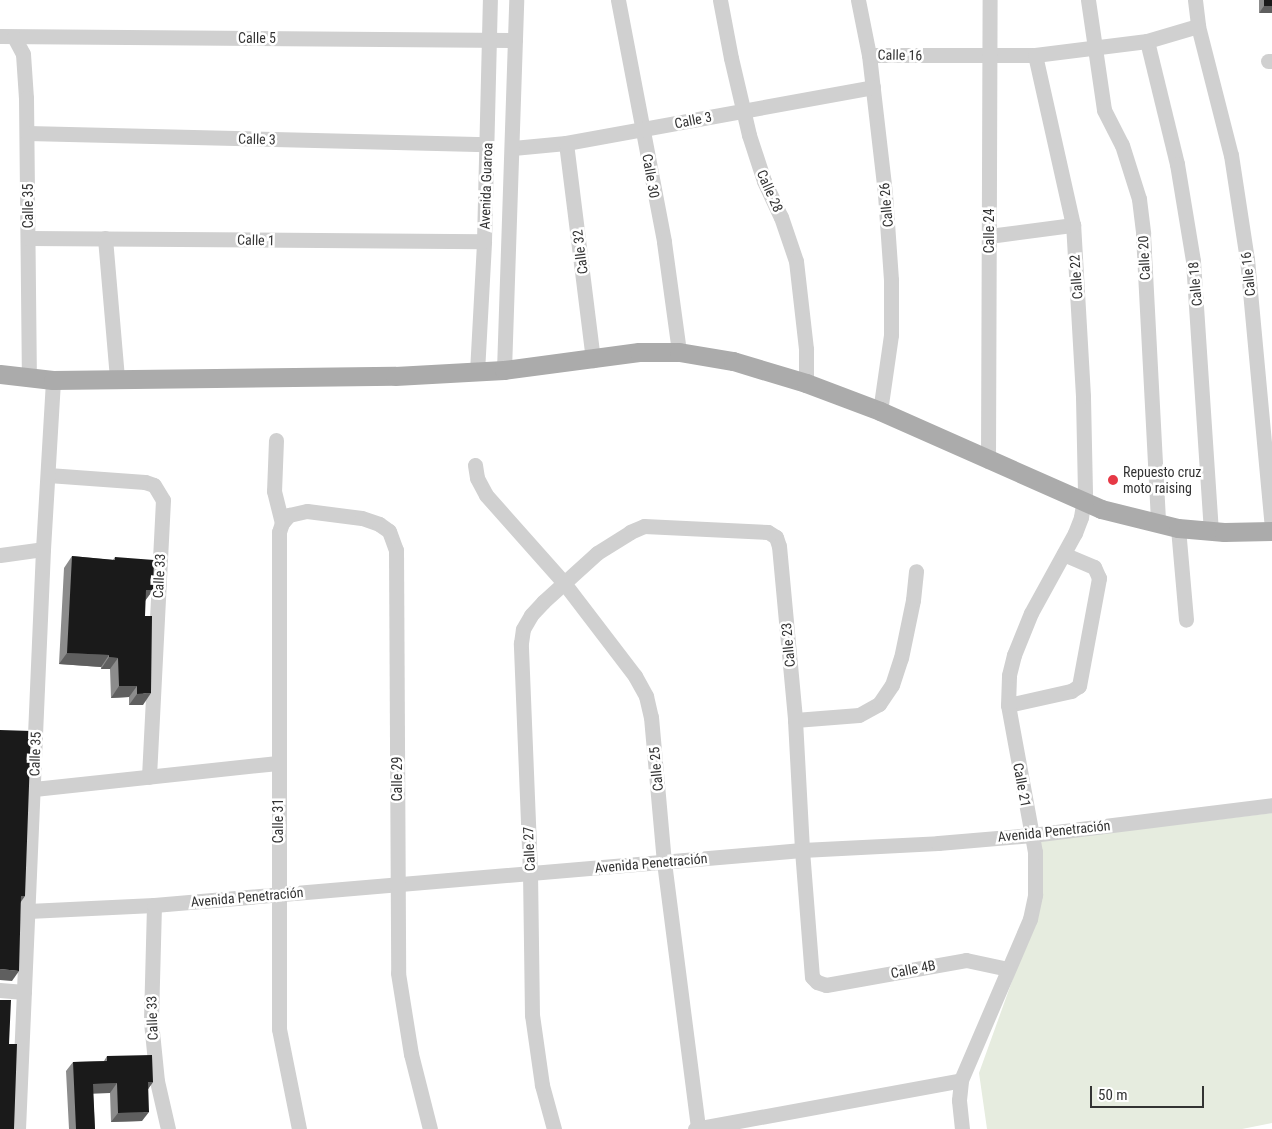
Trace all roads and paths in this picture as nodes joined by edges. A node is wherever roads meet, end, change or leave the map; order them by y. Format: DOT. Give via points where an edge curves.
graph roads {
  1 [pos="490,0"];
  2 [pos="516,0"];
  3 [pos="618,0"];
  4 [pos="720,0"];
  5 [pos="858,0"];
  6 [pos="990,0"];
  7 [pos="1088,0"];
  8 [pos="1194,0"];
  9 [pos="1198,26"];
  10 [pos="7,36"];
  11 [pos="490,39"];
  12 [pos="515,40"];
  13 [pos="1147,41"];
  14 [pos="1095,48"];
  15 [pos="869,55"];
  16 [pos="1035,55"];
  17 [pos="989,56"];
  18 [pos="873,87"];
  19 [pos="743,110"];
  20 [pos="643,130"];
  21 [pos="27,133"];
  22 [pos="566,143"];
  23 [pos="487,144"];
  24 [pos="513,148"];
  25 [pos="1072,225"];
  26 [pos="989,236"];
  27 [pos="28,238"];
  28 [pos="105,238"];
  29 [pos="484,241"];
  30 [pos="679,352"];
  31 [pos="593,360"];
  32 [pos="504,370"];
  33 [pos="477,372"];
  34 [pos="0,374"];
  35 [pos="28,378"];
  36 [pos="117,378"];
  37 [pos="53,380"];
  38 [pos="806,383"];
  39 [pos="880,411"];
  40 [pos="276,440"];
  41 [pos="988,461"];
  42 [pos="475,465"];
  43 [pos="48,475"];
  44 [pos="1084,502"];
  45 [pos="286,519"];
  46 [pos="1158,523"];
  47 [pos="1272,527"];
  48 [pos="1178,528"];
  49 [pos="1211,531"];
  50 [pos="1272,531"];
  51 [pos="43,549"];
  52 [pos="1064,554"];
  53 [pos="0,556"];
  54 [pos="916,571"];
  55 [pos="564,583"];
  56 [pos="1186,620"];
  57 [pos="1008,705"];
  58 [pos="795,720"];
  59 [pos="278,763"];
  60 [pos="149,777"];
  61 [pos="34,789"];
  62 [pos="1272,805"];
  63 [pos="1032,835"];
  64 [pos="802,850"];
  65 [pos="664,862"];
  66 [pos="530,872"];
  67 [pos="398,884"];
  68 [pos="278,893"];
  69 [pos="154,905"];
  70 [pos="28,912"];
  71 [pos="1008,968"];
  72 [pos="818,982"];
  73 [pos="0,990"];
  74 [pos="24,992"];
  75 [pos="961,1080"];
  76 [pos="18,1129"];
  77 [pos="168,1129"];
  78 [pos="299,1129"];
  79 [pos="430,1129"];
  80 [pos="554,1129"];
  81 [pos="695,1129"];
  82 [pos="698,1129"];
  83 [pos="962,1129"];
  1 -- 11 [label="street, Avenida Guaroa"];
  2 -- 12 [label="street, Avenida Guaroa"];
  3 -- 20 [label="street, Calle 30"];
  4 -- 19 [label="street, Calle 28"];
  5 -- 15 [label="street, Calle 26"];
  6 -- 17 [label="street, Calle 24"];
  7 -- 14 [label="street, Calle 20"];
  8 -- 9 [label="street, Calle 16"];
  9 -- 13 [label="street, Calle 16"];
  9 -- 47 [label="street, Calle 16" via="1231,154 1246,249"];
  10 -- 11 [label="street, Calle 5"];
  10 -- 21 [label="street, Calle 35" via="20,44 24,60"];
  11 -- 12 [label="street, Calle 5"];
  11 -- 23 [label="street, Avenida Guaroa"];
  12 -- 24 [label="street, Avenida Guaroa"];
  13 -- 14 [label="street, Calle 16"];
  13 -- 49 [label="street, Calle 18" via="1177,164 1193,261"];
  14 -- 16 [label="street, Calle 16"];
  14 -- 46 [label="street, Calle 20" via="1104,110 1122,146 1138,199 1143,234"];
  15 -- 17 [label="street, Calle 16"];
  15 -- 18 [label="street, Calle 26"];
  16 -- 17 [label="street, Calle 16"];
  16 -- 25 [label="street, Calle 22"];
  17 -- 26 [label="street, Calle 24"];
  18 -- 19 [label="street, Calle 3"];
  18 -- 39 [label="street, Calle 26" via="892,300"];
  19 -- 20 [label="street, Calle 3"];
  19 -- 38 [label="street, Calle 28" via="756,158 796,260 806,349"];
  20 -- 22 [label="street, Calle 3"];
  20 -- 30 [label="street, Calle 30" via="664,242"];
  21 -- 23 [label="street, Calle 3"];
  21 -- 27 [label="street, Calle 35"];
  22 -- 24 [label="street, Calle 3"];
  22 -- 31 [label="street, Calle 32"];
  23 -- 29 [label="street, Avenida Guaroa"];
  24 -- 32 [label="street, Avenida Guaroa"];
  25 -- 26 [label="street"];
  25 -- 44 [label="street, Calle 22" via="1085,425"];
  26 -- 41 [label="street, Calle 24"];
  27 -- 28 [label="street, Calle 1"];
  27 -- 35 [label="street, Calle 35"];
  28 -- 29 [label="street, Calle 1"];
  28 -- 36 [label="street"];
  29 -- 33 [label="street, Avenida Guaroa"];
  30 -- 31 [label="main road" via="639,352"];
  30 -- 38 [label="main road" via="733,361"];
  31 -- 32 [label="main road"];
  32 -- 33 [label="main road"];
  33 -- 36 [label="main road"];
  34 -- 35 [label="main road"];
  35 -- 37 [label="main road"];
  36 -- 37 [label="main road"];
  37 -- 43 [label="street, Calle 35"];
  38 -- 39 [label="main road"];
  39 -- 41 [label="main road"];
  40 -- 45 [label="street" via="274,491"];
  41 -- 44 [label="main road"];
  42 -- 55 [label="street, Calle 25" via="477,478 486,495"];
  43 -- 51 [label="street, Calle 35"];
  43 -- 60 [label="street, Calle 33" via="145,482 154,485 163,500"];
  44 -- 46 [label="main road" via="1101,510"];
  44 -- 52 [label="street, Calle 21" via="1081,517"];
  45 -- 59 [label="street, Calle 31" via="279,532"];
  45 -- 67 [label="street, Calle 29" via="307,510 362,518 379,524 389,531 394,540"];
  46 -- 48 [label="main road"];
  48 -- 49 [label="main road"];
  48 -- 56 [label="street"];
  49 -- 50 [label="main road"];
  51 -- 53 [label="street"];
  51 -- 61 [label="street, Calle 35"];
  52 -- 57 [label="street, Calle 21" via="1031,613 1014,655 1009,675"];
  52 -- 57 [label="street" via="1094,567 1099,578 1079,686 1071,691"];
  54 -- 58 [label="street" via="914,600 901,658 892,685 883,699 874,709 859,715"];
  55 -- 58 [label="street, Calle 23" via="617,540 644,526 759,531 776,537"];
  55 -- 65 [label="street, Calle 25" via="635,676 646,696 651,717"];
  55 -- 66 [label="street, Calle 27" via="532,614 523,629 521,643"];
  57 -- 63 [label="street, Calle 21"];
  58 -- 64 [label="street, Calle 23"];
  59 -- 60 [label="street"];
  59 -- 68 [label="street, Calle 31"];
  60 -- 61 [label="street"];
  61 -- 70 [label="street, Calle 35"];
  62 -- 63 [label="street, Avenida Penetración"];
  63 -- 64 [label="street, Avenida Penetración" via="938,844"];
  63 -- 71 [label="street, Calle 21" via="1035,895 1030,919"];
  64 -- 65 [label="street, Avenida Penetración"];
  64 -- 72 [label="street, Calle 23" via="810,968 812,977"];
  65 -- 66 [label="street, Avenida Penetración"];
  65 -- 82 [label="street, Calle 25"];
  66 -- 67 [label="street, Avenida Penetración"];
  66 -- 80 [label="street, Calle 27" via="532,1015 542,1085"];
  67 -- 68 [label="street, Avenida Penetración"];
  67 -- 79 [label="street, Calle 29" via="398,973 411,1054"];
  68 -- 69 [label="street, Avenida Penetración"];
  68 -- 78 [label="street, Calle 31" via="279,1029"];
  69 -- 70 [label="street, Avenida Penetración"];
  69 -- 77 [label="street, Calle 33" via="151,1022 157,1081"];
  70 -- 74 [label="street, Calle 35"];
  71 -- 72 [label="street, Calle 4B" via="966,960 826,985"];
  71 -- 75 [label="street, Calle 21"];
  73 -- 74 [label="street"];
  74 -- 76 [label="street, Calle 35"];
  75 -- 82 [label="street"];
  75 -- 83 [label="street, Calle 21" via="958,1093"];
  81 -- 82 [label="street"];
}
